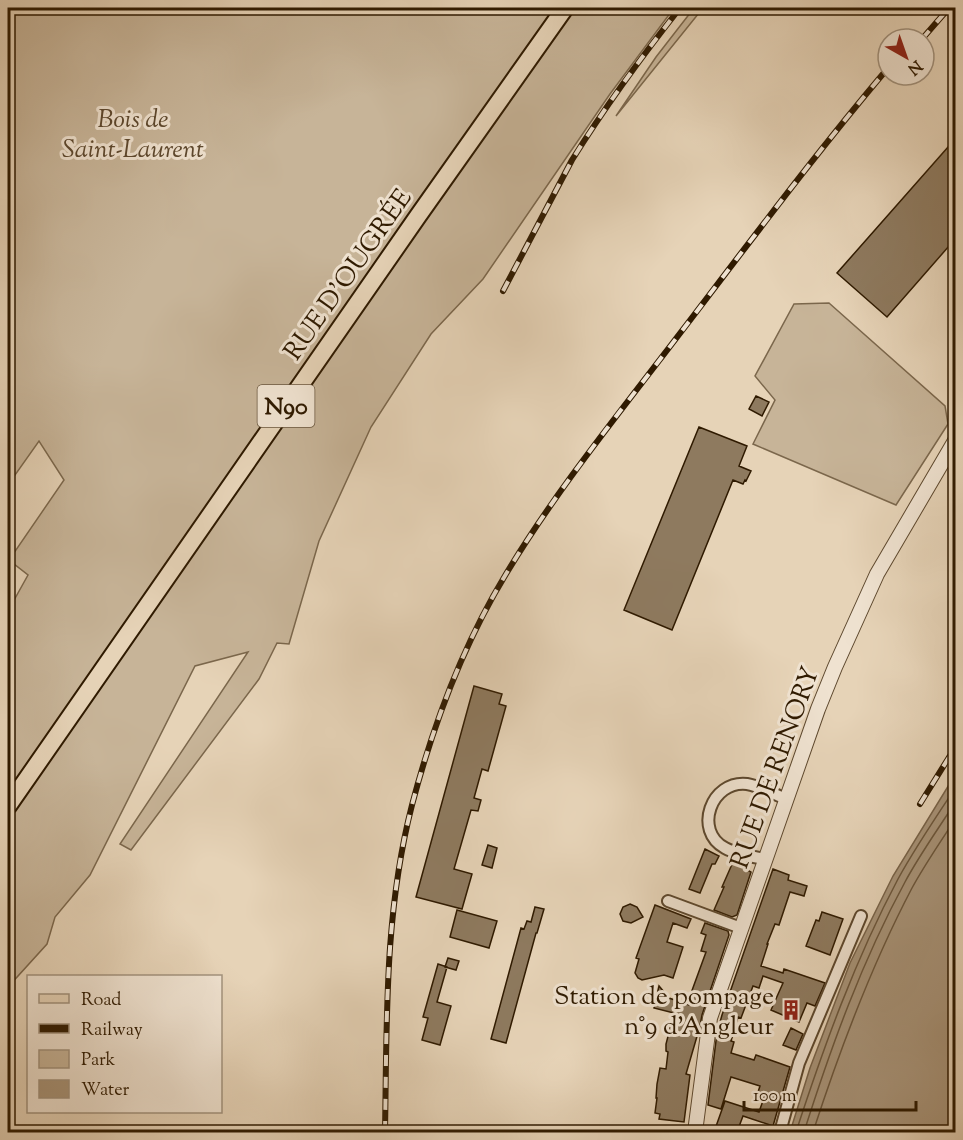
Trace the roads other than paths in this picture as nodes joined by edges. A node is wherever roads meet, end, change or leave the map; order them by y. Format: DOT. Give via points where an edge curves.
graph roads {
  1 [pos="565,8"];
  2 [pos="956,439"];
  3 [pos="786,799"];
  4 [pos="8,806"];
  5 [pos="765,859"];
  6 [pos="668,901"];
  7 [pos="861,916"];
  8 [pos="741,928"];
  9 [pos="695,1132"];
  10 [pos="780,1132"];
  1 -- 4 [label="main road, RUE D'OUGRÉE / N90"];
  2 -- 3 [label="street, RUE DE RENORY" via="877,574 825,689"];
  3 -- 5 [label="street, RUE DE RENORY"];
  3 -- 5 [label="street" via="747,784 735,785 724,789 710,806 709,825 716,841 724,848"];
  5 -- 8 [label="street, RUE DE RENORY"];
  6 -- 8 [label="street"];
  7 -- 10 [label="street" via="799,1063"];
  8 -- 9 [label="street, RUE DE RENORY" via="710,1018"];
}
